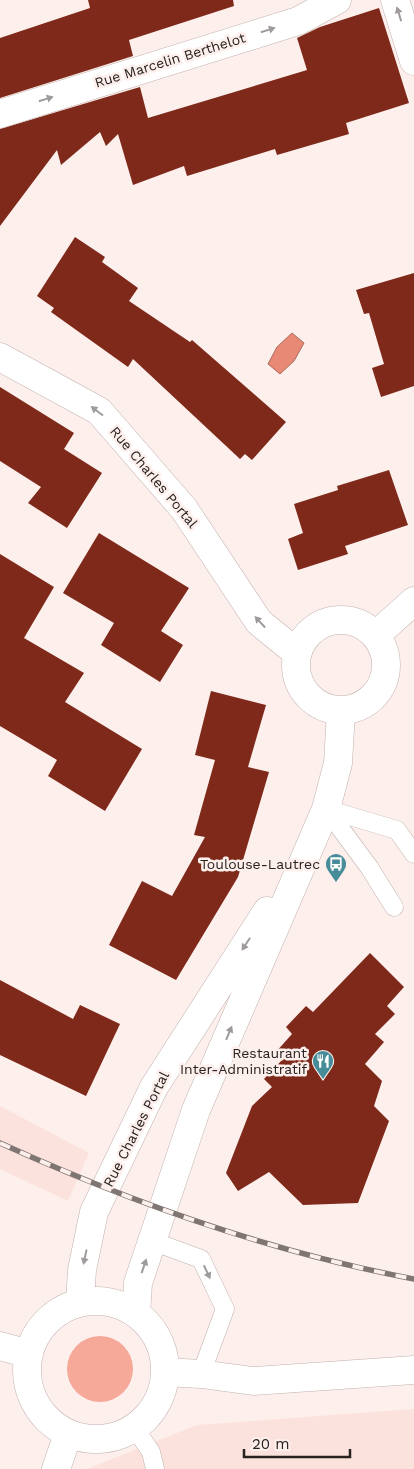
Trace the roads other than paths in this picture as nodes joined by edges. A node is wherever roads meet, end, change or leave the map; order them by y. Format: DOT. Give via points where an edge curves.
graph roads {
  1 [pos="337,0"];
  2 [pos="395,0"];
  3 [pos="414,61"];
  4 [pos="0,114"];
  5 [pos="0,357"];
  6 [pos="414,601"];
  7 [pos="376,635"];
  8 [pos="297,653"];
  9 [pos="341,711"];
  10 [pos="326,809"];
  11 [pos="310,844"];
  12 [pos="414,854"];
  13 [pos="394,907"];
  14 [pos="152,1240"];
  15 [pos="80,1302"];
  16 [pos="136,1314"];
  17 [pos="0,1346"];
  18 [pos="29,1354"];
  19 [pos="414,1370"];
  20 [pos="164,1372"];
  21 [pos="201,1374"];
  22 [pos="134,1427"];
  23 [pos="68,1434"];
  24 [pos="56,1469"];
  25 [pos="155,1469"];
  4 -- 1 [label="street, Rue Marcelin Berthelot, one-way" via="298,21"];
  3 -- 2 [label="street, one-way"];
  8 -- 5 [label="street, Rue Charles Portal, one-way" via="259,622 184,508 99,411"];
  6 -- 7 [label="street"];
  7 -- 8 [label="street" via="352,620 324,623 312,630"];
  7 -- 9 [label="street" via="384,648 387,662 379,691 369,702"];
  8 -- 9 [label="street" via="298,681 305,693 315,703"];
  9 -- 10 [label="street, Rue Charles Portal" via="338,764"];
  10 -- 11 [label="street, Rue Charles Portal"];
  10 -- 12 [label="lane" via="397,830"];
  10 -- 13 [label="lane"];
  14 -- 11 [label="street, Rue Charles Portal, one-way" via="196,1110"];
  11 -- 15 [label="street, Rue Charles Portal, one-way" via="154,1086 94,1212 82,1270"];
  16 -- 14 [label="street, Rue Charles Portal, one-way" via="138,1283"];
  14 -- 21 [label="lane, one-way" via="201,1259 225,1310"];
  15 -- 16 [label="street" via="119,1304"];
  15 -- 18 [label="street" via="62,1309 47,1321"];
  16 -- 20 [label="street" via="157,1339 163,1355"];
  17 -- 18 [label="street"];
  18 -- 23 [label="street" via="27,1374 31,1393 40,1411"];
  19 -- 21 [label="street" via="253,1381"];
  20 -- 21 [label="street"];
  20 -- 22 [label="street" via="160,1393 150,1412"];
  22 -- 23 [label="street" via="114,1436 92,1439"];
  22 -- 25 [label="lane" via="151,1452"];
  23 -- 24 [label="street"];
}
